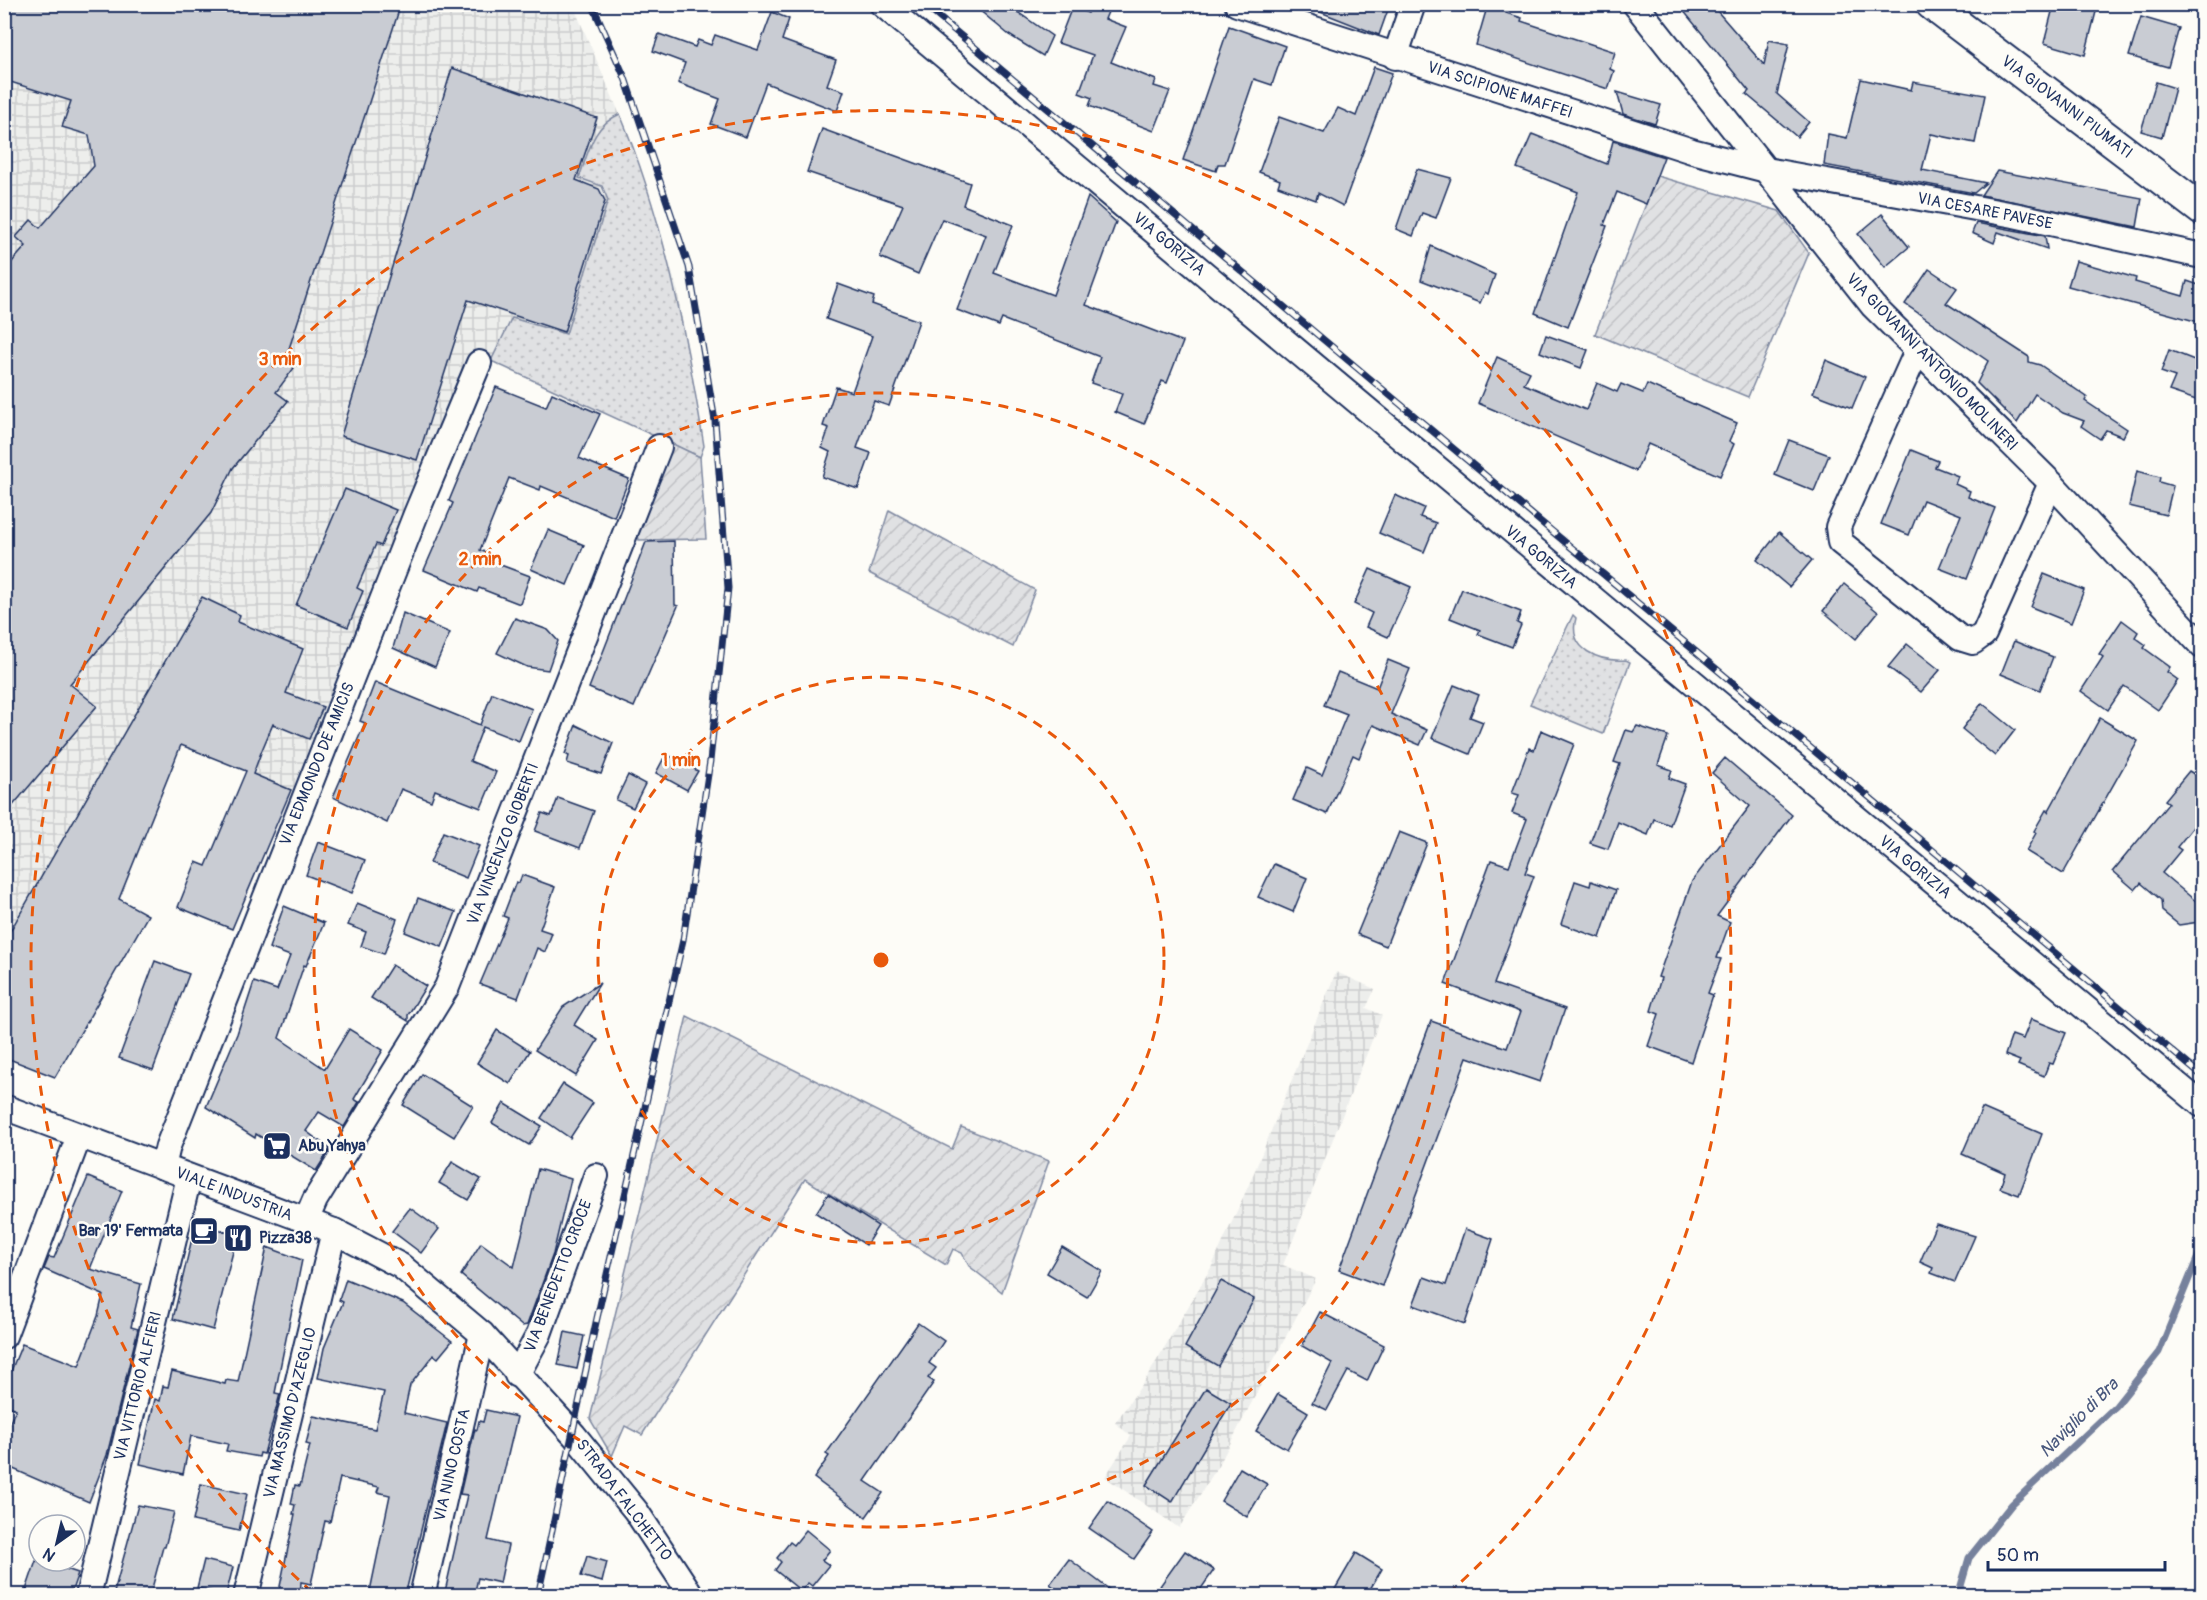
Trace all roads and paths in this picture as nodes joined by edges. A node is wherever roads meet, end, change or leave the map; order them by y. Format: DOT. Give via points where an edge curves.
graph roads {
  1 [pos="882,4"];
  2 [pos="1237,4"];
  3 [pos="1413,4"];
  4 [pos="1635,4"];
  5 [pos="1931,4"];
  6 [pos="1395,57"];
  7 [pos="1766,170"];
  8 [pos="2202,210"];
  9 [pos="2202,256"];
  10 [pos="1917,351"];
  11 [pos="479,363"];
  12 [pos="659,447"];
  13 [pos="2051,483"];
  14 [pos="2202,646"];
  15 [pos="2202,1105"];
  16 [pos="4,1107"];
  17 [pos="79,1136"];
  18 [pos="163,1167"];
  19 [pos="596,1176"];
  20 [pos="189,1177"];
  21 [pos="306,1221"];
  22 [pos="334,1231"];
  23 [pos="482,1334"];
  24 [pos="4,1336"];
  25 [pos="518,1375"];
  26 [pos="574,1435"];
  27 [pos="88,1596"];
  28 [pos="246,1596"];
  29 [pos="422,1596"];
  30 [pos="692,1596"];
  1 -- 15 [label="street, VIA GORIZIA" via="1570,582"];
  2 -- 6 [label="street, VIA SCIPIONE MAFFEI"];
  3 -- 6 [label="street"];
  4 -- 7 [label="street, VIA GIOVANNI ANTONIO MOLINERI"];
  5 -- 8 [label="street, VIA GIOVANNI PIUMATI"];
  6 -- 7 [label="street, VIA SCIPIONE MAFFEI" via="1692,151"];
  7 -- 9 [label="street, VIA CESARE PAVESE" via="2014,215"];
  7 -- 10 [label="street, VIA GIOVANNI ANTONIO MOLINERI" via="1873,306"];
  10 -- 13 [label="street, VIA GIOVANNI ANTONIO MOLINERI"];
  10 -- 13 [label="street" via="1838,527 1840,542 1960,638 1973,642 1984,634"];
  11 -- 18 [label="street, VIA EDMONDO DE AMICIS" via="245,946"];
  12 -- 21 [label="street, VIA VINCENZO GIOBERTI" via="447,987 315,1200"];
  13 -- 14 [label="street, VIA GIOVANNI ANTONIO MOLINERI"];
  16 -- 17 [label="street, VIALE INDUSTRIA"];
  17 -- 18 [label="street, VIALE INDUSTRIA"];
  17 -- 24 [label="street"];
  18 -- 20 [label="street, VIALE INDUSTRIA"];
  19 -- 25 [label="street, VIA BENEDETTO CROCE" via="539,1334"];
  20 -- 21 [label="street, VIALE INDUSTRIA"];
  20 -- 27 [label="street, VIA VITTORIO ALFIERI"];
  21 -- 22 [label="street, VIALE INDUSTRIA"];
  22 -- 23 [label="street, VIALE INDUSTRIA" via="400,1266"];
  22 -- 28 [label="street, VIA MASSIMO D'AZEGLIO"];
  23 -- 25 [label="street, VIALE INDUSTRIA"];
  23 -- 29 [label="street, VIA NINO COSTA"];
  25 -- 26 [label="street, VIALE INDUSTRIA"];
  26 -- 30 [label="street, STRADA FALCHETTO" via="636,1511"];
}
